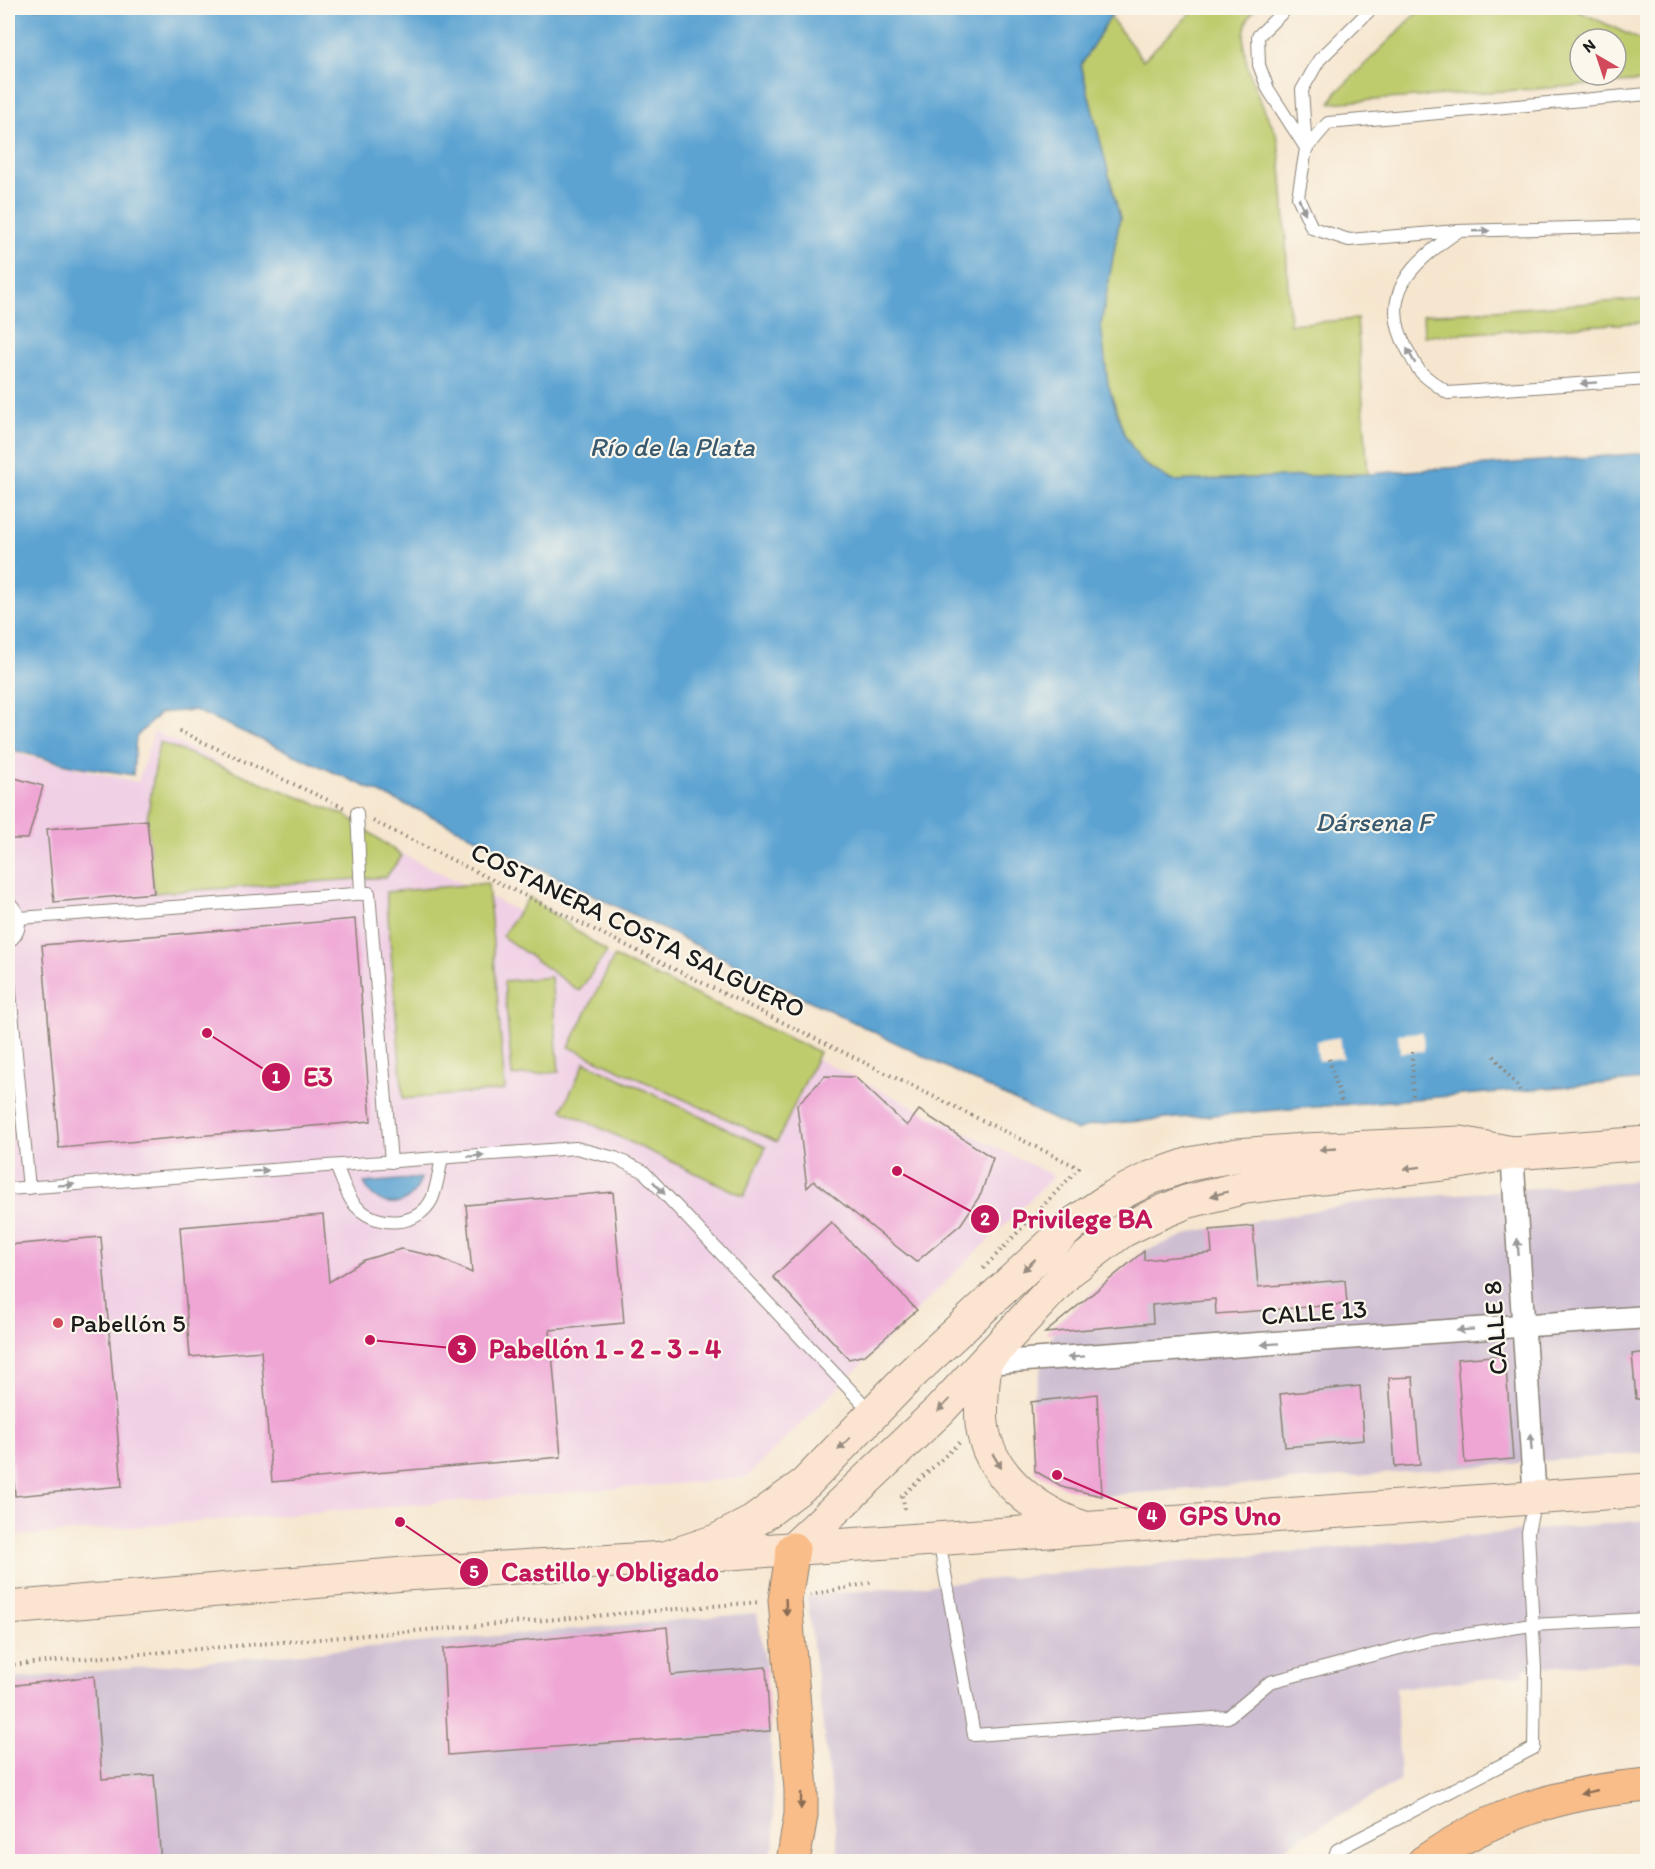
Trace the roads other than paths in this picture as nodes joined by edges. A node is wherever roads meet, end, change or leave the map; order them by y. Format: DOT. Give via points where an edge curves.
graph roads {
  1 [pos="1287,8"];
  2 [pos="1372,8"];
  3 [pos="1647,94"];
  4 [pos="1306,149"];
  5 [pos="1647,225"];
  6 [pos="1457,231"];
  7 [pos="1647,379"];
  8 [pos="357,813"];
  9 [pos="361,894"];
  10 [pos="8,902"];
  11 [pos="19,918"];
  12 [pos="8,942"];
  13 [pos="8,971"];
  14 [pos="1647,1143"];
  15 [pos="1512,1153"];
  16 [pos="442,1158"];
  17 [pos="391,1162"];
  18 [pos="336,1166"];
  19 [pos="29,1188"];
  20 [pos="8,1190"];
  21 [pos="1647,1317"];
  22 [pos="1523,1326"];
  23 [pos="985,1363"];
  24 [pos="873,1414"];
  25 [pos="1647,1490"];
  26 [pos="1535,1500"];
  27 [pos="1088,1530"];
  28 [pos="939,1539"];
  29 [pos="793,1549"];
  30 [pos="665,1558"];
  31 [pos="8,1608"];
  32 [pos="1647,1619"];
  33 [pos="1532,1624"];
  34 [pos="1647,1785"];
  35 [pos="793,1862"];
  36 [pos="1333,1862"];
  37 [pos="1424,1862"];
  1 -- 4 [label="lane" via="1258,36 1259,65 1268,89"];
  2 -- 4 [label="lane" via="1319,60 1302,90"];
  3 -- 4 [label="lane" via="1328,123"];
  4 -- 6 [label="lane, one-way" via="1298,197 1312,228 1349,240"];
  6 -- 5 [label="lane, one-way"];
  7 -- 6 [label="lane, one-way" via="1448,393 1418,370 1399,335 1395,301 1412,268"];
  8 -- 9 [label="lane"];
  9 -- 11 [label="lane"];
  9 -- 17 [label="lane" via="369,893"];
  10 -- 11 [label="lane"];
  11 -- 12 [label="lane" via="16,934"];
  13 -- 19 [label="lane"];
  14 -- 15 [label="main road"];
  22 -- 15 [label="street, CALLE 8, one-way"];
  15 -- 23 [label="main road, one-way" via="1245,1187 1186,1202 1122,1232 1070,1271"];
  15 -- 24 [label="main road, one-way" via="1460,1143 1304,1150 1238,1155 1190,1164 1150,1178 1073,1224"];
  16 -- 17 [label="lane"];
  16 -- 18 [label="lane" via="432,1199 417,1215 395,1223 374,1219 356,1206"];
  16 -- 24 [label="lane, one-way" via="576,1148 615,1158 643,1171"];
  17 -- 18 [label="lane"];
  19 -- 18 [label="lane, one-way"];
  19 -- 20 [label="lane"];
  21 -- 22 [label="street, CALLE 13"];
  22 -- 23 [label="street, CALLE 13, one-way"];
  26 -- 22 [label="street, CALLE 8, one-way"];
  23 -- 27 [label="main road, one-way" via="982,1425 992,1455 1009,1481 1031,1503 1058,1520"];
  23 -- 29 [label="main road, one-way"];
  24 -- 30 [label="main road, one-way" via="806,1483 753,1522"];
  25 -- 26 [label="main road"];
  26 -- 27 [label="main road"];
  26 -- 33 [label="lane" via="1528,1532"];
  27 -- 28 [label="main road"];
  28 -- 29 [label="main road"];
  28 -- 33 [label="lane" via="974,1735 1228,1717 1270,1682 1430,1640"];
  29 -- 30 [label="main road"];
  29 -- 35 [label="highway, one-way" via="785,1600 801,1789"];
  30 -- 31 [label="main road" via="404,1574"];
  32 -- 33 [label="lane"];
  33 -- 36 [label="lane" via="1536,1669 1534,1748 1337,1850"];
  34 -- 37 [label="highway, one-way" via="1595,1790 1515,1812 1459,1838"];
}
